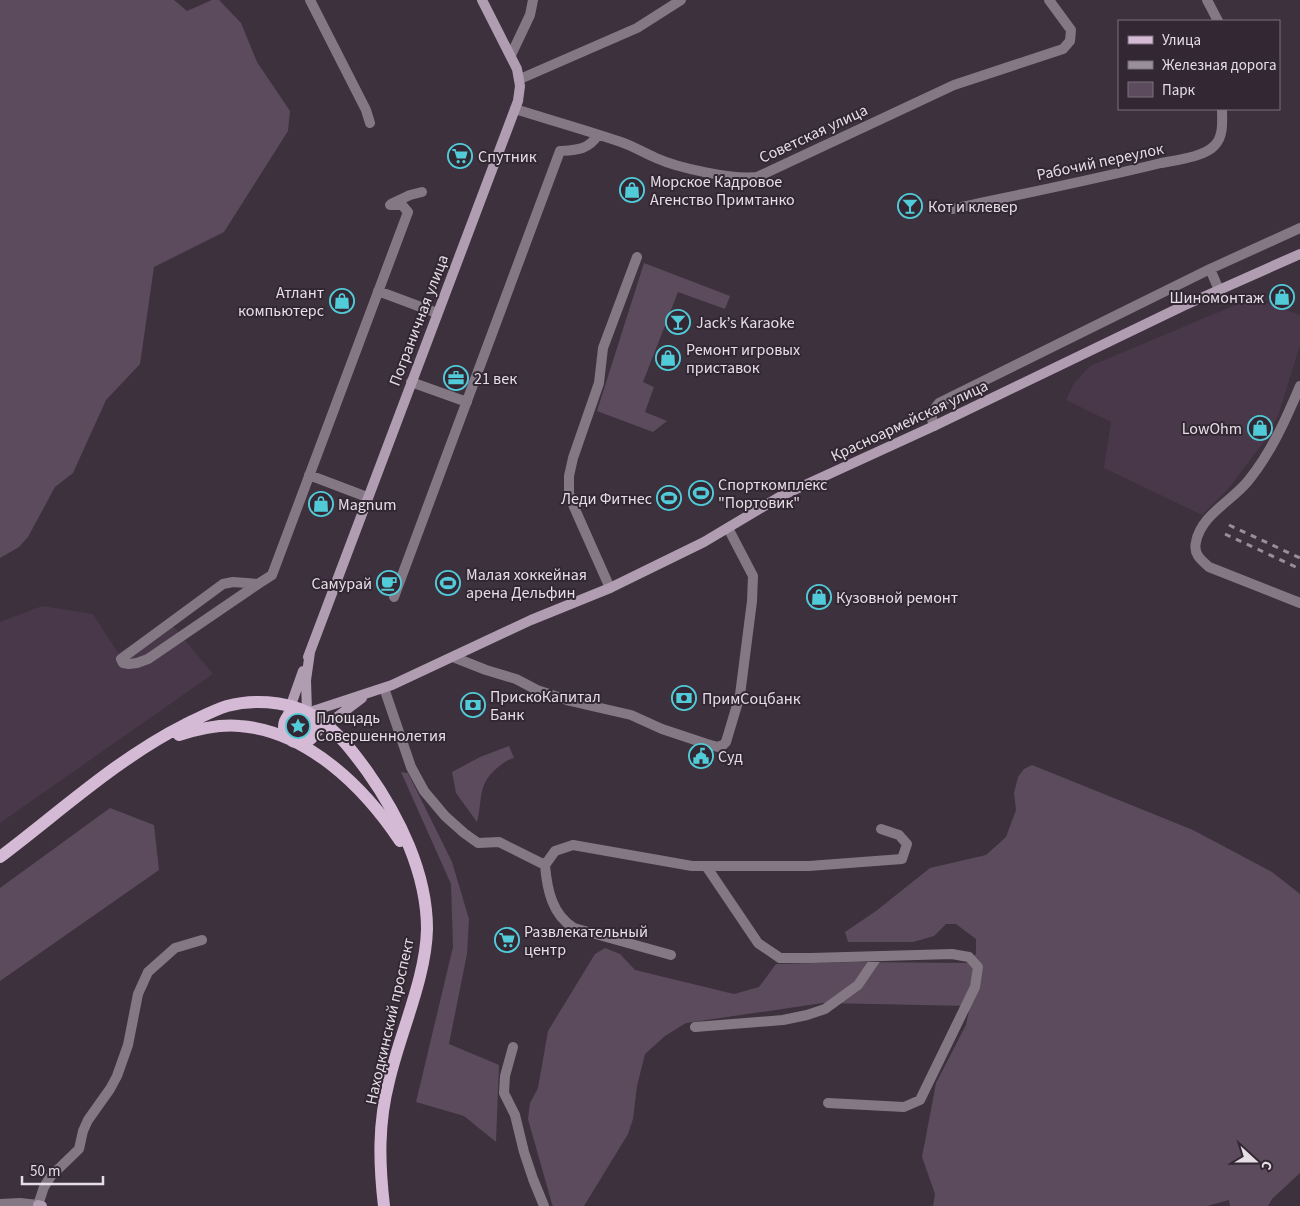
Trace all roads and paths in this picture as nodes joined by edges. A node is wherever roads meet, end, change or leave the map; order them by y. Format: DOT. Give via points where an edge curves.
graph roads {
  1 [pos="310,0"];
  2 [pos="482,0"];
  3 [pos="533,0"];
  4 [pos="681,0"];
  5 [pos="1049,0"];
  6 [pos="1207,0"];
  7 [pos="1217,20"];
  8 [pos="511,55"];
  9 [pos="520,79"];
  10 [pos="515,109"];
  11 [pos="1222,110"];
  12 [pos="370,124"];
  13 [pos="598,135"];
  14 [pos="422,192"];
  15 [pos="952,209"];
  16 [pos="1300,228"];
  17 [pos="1300,254"];
  18 [pos="637,257"];
  19 [pos="1210,269"];
  20 [pos="1219,290"];
  21 [pos="378,291"];
  22 [pos="437,313"];
  23 [pos="411,382"];
  24 [pos="1300,386"];
  25 [pos="467,402"];
  26 [pos="934,426"];
  27 [pos="309,475"];
  28 [pos="368,497"];
  29 [pos="728,528"];
  30 [pos="258,584"];
  31 [pos="610,588"];
  32 [pos="394,597"];
  33 [pos="1300,603"];
  34 [pos="310,652"];
  35 [pos="453,656"];
  36 [pos="384,688"];
  37 [pos="370,694"];
  38 [pos="290,706"];
  39 [pos="307,713"];
  40 [pos="286,719"];
  41 [pos="328,726"];
  42 [pos="312,736"];
  43 [pos="293,741"];
  44 [pos="141,750"];
  45 [pos="881,829"];
  46 [pos="0,857"];
  47 [pos="545,865"];
  48 [pos="706,866"];
  49 [pos="418,874"];
  50 [pos="202,940"];
  51 [pos="671,955"];
  52 [pos="877,957"];
  53 [pos="695,1027"];
  54 [pos="512,1047"];
  55 [pos="828,1103"];
  56 [pos="0,1204"];
  57 [pos="40,1205"];
  58 [pos="384,1206"];
  59 [pos="544,1206"];
  1 -- 12 [label="street"];
  2 -- 8 [label="main road, Пограничная улица"];
  3 -- 8 [label="street" via="530,15"];
  4 -- 9 [label="street" via="637,28"];
  5 -- 13 [label="street, Советская улица" via="1071,30 1070,41 1063,49 954,84 757,176 749,178 708,172 676,164"];
  6 -- 7 [label="street"];
  8 -- 9 [label="main road, Пограничная улица"];
  9 -- 10 [label="main road, Пограничная улица"];
  10 -- 13 [label="street, Советская улица"];
  10 -- 22 [label="main road, Пограничная улица"];
  11 -- 15 [label="street, Рабочий переулок" via="1220,137 1216,145 1203,153"];
  13 -- 25 [label="street" via="592,144 580,150 560,151"];
  14 -- 21 [label="street" via="390,204 402,206 408,212"];
  16 -- 19 [label="street"];
  17 -- 20 [label="main road, Красноармейская улица"];
  18 -- 31 [label="street" via="604,348 598,383 569,476 574,507"];
  19 -- 20 [label="street"];
  19 -- 26 [label="street" via="939,403 931,419"];
  20 -- 26 [label="main road, Красноармейская улица"];
  21 -- 22 [label="street"];
  21 -- 27 [label="street"];
  22 -- 23 [label="main road, Пограничная улица"];
  23 -- 25 [label="street"];
  23 -- 28 [label="main road, Пограничная улица"];
  24 -- 33 [label="street" via="1274,443 1248,482 1204,525 1195,544 1198,559 1209,567"];
  25 -- 32 [label="street"];
  26 -- 29 [label="main road, Красноармейская улица" via="781,496"];
  27 -- 28 [label="street"];
  27 -- 30 [label="street" via="272,575"];
  28 -- 34 [label="main road, Пограничная улица"];
  29 -- 31 [label="main road, Красноармейская улица"];
  29 -- 35 [label="street" via="753,576 740,695 723,745 712,745 662,729 631,715 570,701"];
  30 -- 30 [label="street" via="148,659 123,663 121,659 223,584"];
  31 -- 35 [label="main road, Красноармейская улица"];
  34 -- 38 [label="main road, Пограничная улица"];
  34 -- 39 [label="main road, Пограничная улица" via="306,680"];
  35 -- 36 [label="main road, Красноармейская улица"];
  36 -- 37 [label="main road, Красноармейская улица"];
  36 -- 47 [label="street" via="411,767 445,816 478,843 498,842"];
  37 -- 39 [label="main road, Красноармейская улица"];
  37 -- 41 [label="main road, Красноармейская улица"];
  38 -- 39 [label="main road"];
  38 -- 40 [label="main road, Пограничная улица"];
  38 -- 44 [label="main road" via="257,702 227,706"];
  39 -- 40 [label="main road" via="299,711"];
  39 -- 41 [label="main road"];
  39 -- 42 [label="main road" via="315,723"];
  40 -- 43 [label="main road" via="284,732"];
  41 -- 42 [label="main road, Красноармейская улица"];
  41 -- 49 [label="main road" via="376,784 402,831"];
  42 -- 43 [label="main road" via="306,741"];
  43 -- 44 [label="main road" via="258,729 218,727 163,739"];
  43 -- 49 [label="main road" via="327,762 367,799 395,835"];
  44 -- 46 [label="main road"];
  45 -- 48 [label="street" via="899,834 907,844 902,859 810,866"];
  47 -- 48 [label="street" via="555,852 573,845"];
  47 -- 51 [label="street" via="547,887 557,914 567,924"];
  48 -- 52 [label="street" via="758,943 780,958"];
  49 -- 58 [label="main road, Находкинский проспект" via="424,899 426,938 416,989 388,1081 383,1109 380,1156"];
  50 -- 57 [label="street" via="175,948 148,972 138,994 128,1045 117,1076 88,1120 79,1149 44,1186"];
  52 -- 53 [label="street" via="858,985 825,1009 783,1020"];
  52 -- 55 [label="street" via="952,954 969,957 978,968 975,987 920,1100 904,1107"];
  54 -- 59 [label="street" via="504,1094 515,1115 527,1161"];
  56 -- 57 [label="street"];
}
